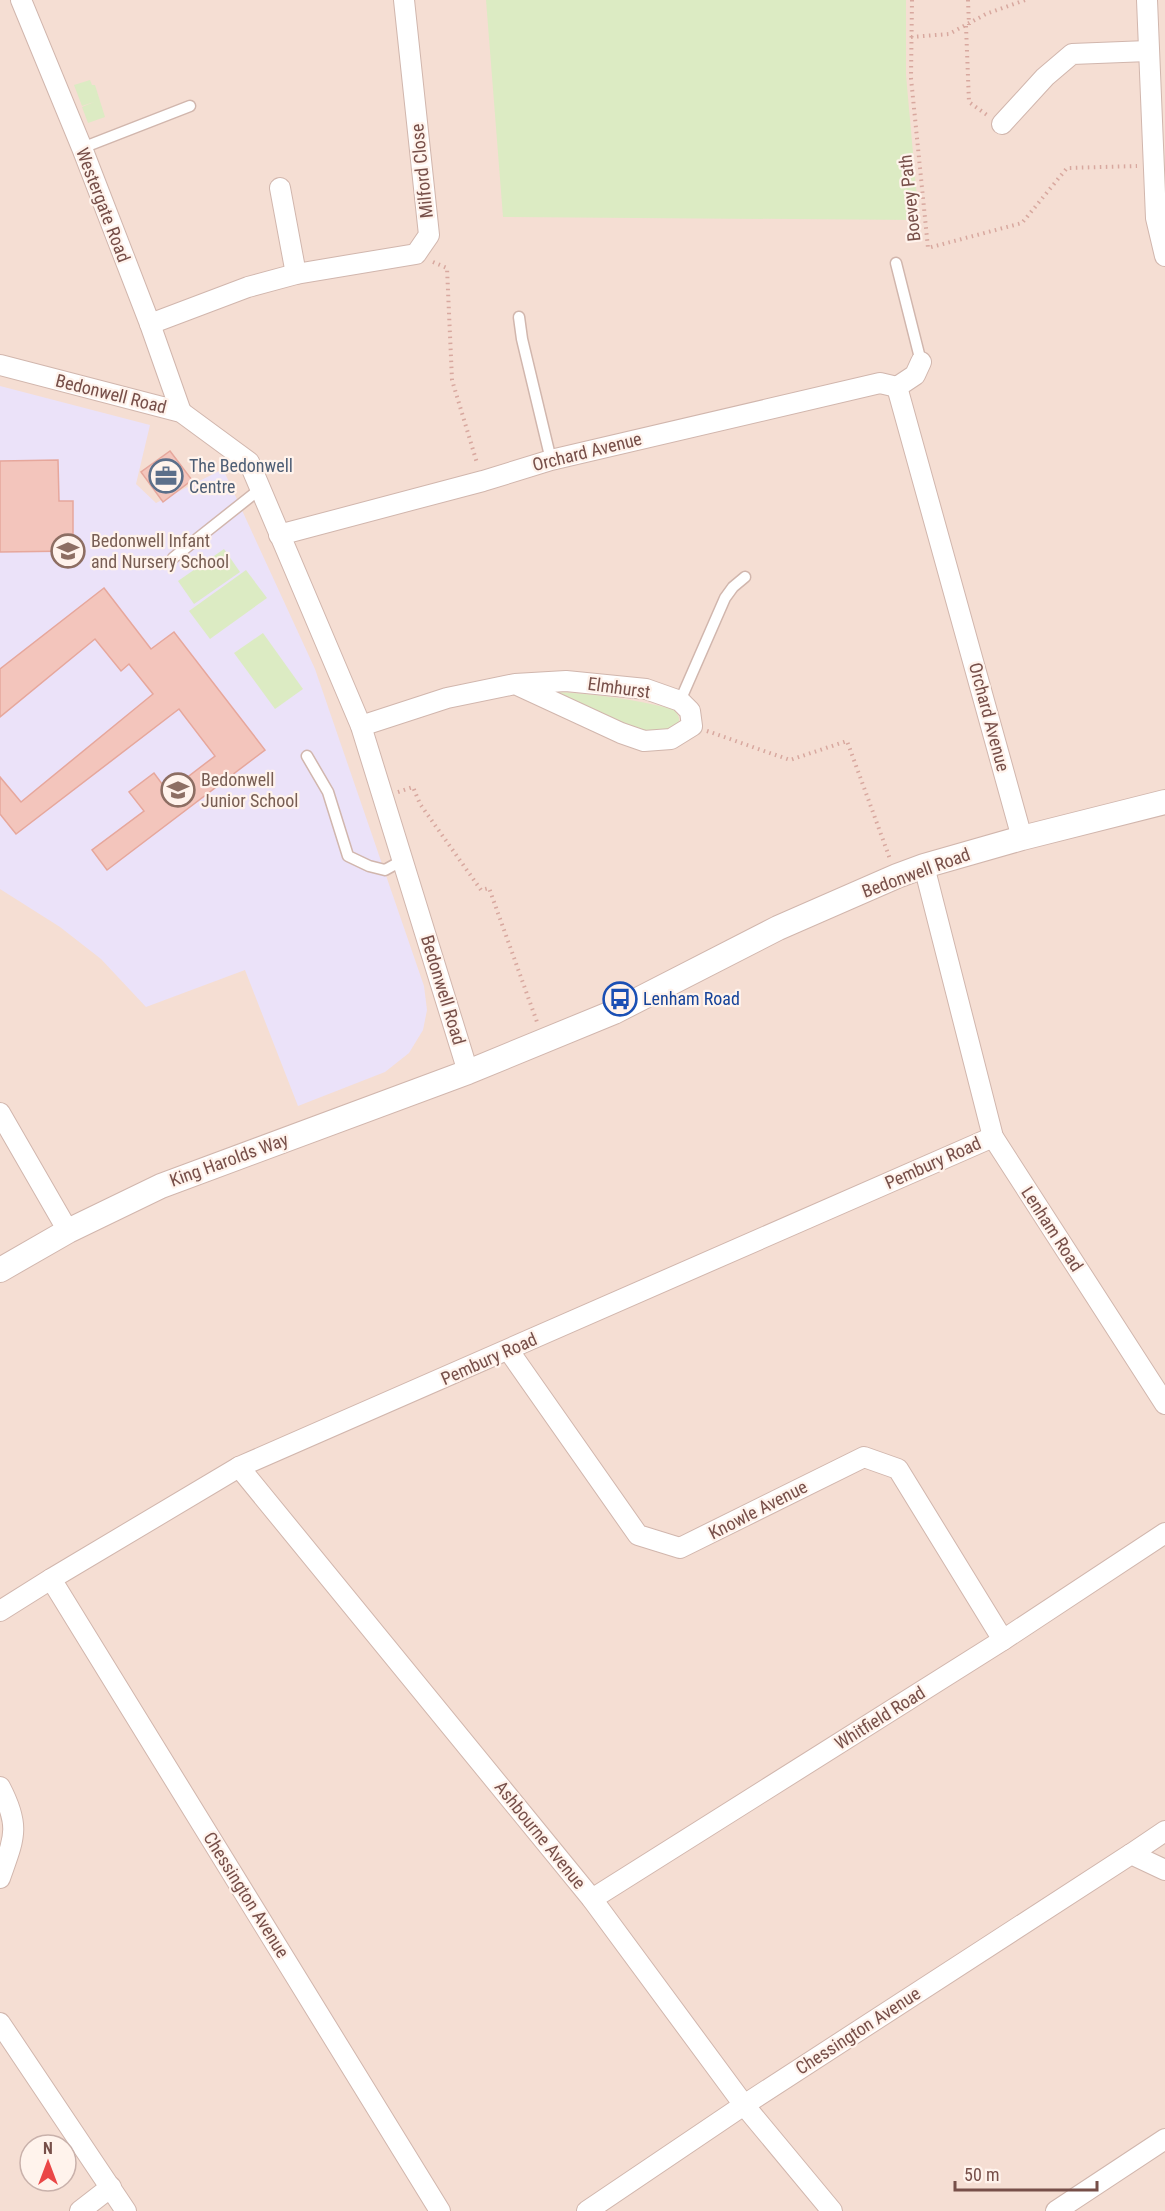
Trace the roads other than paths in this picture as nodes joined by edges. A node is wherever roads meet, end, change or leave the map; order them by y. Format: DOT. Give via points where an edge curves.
graph roads {
  1 [pos="21,0"];
  2 [pos="404,0"];
  3 [pos="1147,0"];
  4 [pos="1148,51"];
  5 [pos="190,106"];
  6 [pos="1002,124"];
  7 [pos="81,148"];
  8 [pos="280,188"];
  9 [pos="1165,256"];
  10 [pos="896,263"];
  11 [pos="296,273"];
  12 [pos="519,316"];
  13 [pos="150,324"];
  14 [pos="921,362"];
  15 [pos="0,365"];
  16 [pos="897,387"];
  17 [pos="181,412"];
  18 [pos="551,460"];
  19 [pos="260,489"];
  20 [pos="279,535"];
  21 [pos="173,558"];
  22 [pos="745,577"];
  23 [pos="515,684"];
  24 [pos="680,701"];
  25 [pos="361,726"];
  26 [pos="307,756"];
  27 [pos="1165,802"];
  28 [pos="1022,838"];
  29 [pos="403,860"];
  30 [pos="924,866"];
  31 [pos="468,1072"];
  32 [pos="0,1113"];
  33 [pos="993,1137"];
  34 [pos="68,1231"];
  35 [pos="0,1270"];
  36 [pos="509,1351"];
  37 [pos="1165,1404"];
  38 [pos="239,1467"];
  39 [pos="1165,1533"];
  40 [pos="51,1579"];
  41 [pos="0,1611"];
  42 [pos="1003,1640"];
  43 [pos="0,1787"];
  44 [pos="1165,1831"];
  45 [pos="1131,1854"];
  46 [pos="1165,1870"];
  47 [pos="0,1878"];
  48 [pos="592,1899"];
  49 [pos="0,2024"];
  50 [pos="744,2104"];
  51 [pos="1165,2139"];
  52 [pos="111,2187"];
  53 [pos="80,2211"];
  54 [pos="126,2211"];
  55 [pos="440,2211"];
  56 [pos="587,2211"];
  57 [pos="832,2211"];
  58 [pos="1056,2211"];
  1 -- 7 [label="street, Westergate Road"];
  2 -- 11 [label="street, Milford Close" via="429,235 416,254"];
  3 -- 4 [label="street"];
  4 -- 6 [label="street" via="1072,54"];
  4 -- 9 [label="street" via="1156,218"];
  5 -- 7 [label="lane"];
  7 -- 13 [label="street, Westergate Road"];
  8 -- 11 [label="street"];
  10 -- 14 [label="lane"];
  11 -- 13 [label="street"];
  12 -- 18 [label="lane"];
  13 -- 17 [label="street, Westergate Road"];
  14 -- 16 [label="street" via="915,375"];
  15 -- 17 [label="street, Bedonwell Road"];
  16 -- 18 [label="street, Orchard Avenue" via="880,383"];
  16 -- 28 [label="street, Orchard Avenue"];
  17 -- 19 [label="street, Bedonwell Road" via="249,462"];
  18 -- 20 [label="street, Orchard Avenue"];
  19 -- 20 [label="street, Bedonwell Road"];
  19 -- 21 [label="lane"];
  20 -- 25 [label="street, Bedonwell Road"];
  22 -- 24 [label="lane" via="725,598"];
  23 -- 24 [label="street, Elmhurst" via="566,681 646,689"];
  23 -- 24 [label="street, Elmhurst" via="645,741 671,739 692,726 690,711"];
  23 -- 25 [label="street, Elmhurst" via="447,698"];
  25 -- 29 [label="street, Bedonwell Road"];
  26 -- 29 [label="lane" via="328,792 348,856 385,870"];
  27 -- 28 [label="street, Bedonwell Road"];
  28 -- 30 [label="street, Bedonwell Road"];
  29 -- 31 [label="street, Bedonwell Road"];
  30 -- 31 [label="street, Bedonwell Road" via="778,928 614,1012"];
  30 -- 33 [label="street, Lenham Road"];
  31 -- 34 [label="street, King Harolds Way" via="161,1186"];
  32 -- 34 [label="street"];
  33 -- 36 [label="street, Pembury Road"];
  33 -- 37 [label="street, Lenham Road"];
  34 -- 35 [label="street, King Harolds Way"];
  36 -- 38 [label="street, Pembury Road"];
  36 -- 42 [label="street, Knowle Avenue" via="638,1535 681,1548 864,1457 898,1469"];
  38 -- 40 [label="street, Pembury Road"];
  38 -- 48 [label="street, Ashbourne Avenue"];
  39 -- 42 [label="street, Whitfield Road"];
  40 -- 41 [label="street, Pembury Road"];
  40 -- 55 [label="street, Chessington Avenue"];
  42 -- 48 [label="street, Whitfield Road"];
  43 -- 47 [label="street" via="14,1825 14,1837"];
  44 -- 45 [label="street, Chessington Avenue"];
  45 -- 46 [label="street"];
  45 -- 50 [label="street, Chessington Avenue"];
  48 -- 50 [label="street, Ashbourne Avenue"];
  49 -- 52 [label="street"];
  50 -- 56 [label="street, Chessington Avenue"];
  50 -- 57 [label="street, Ashbourne Avenue"];
  51 -- 58 [label="street"];
  52 -- 53 [label="street"];
  52 -- 54 [label="street"];
}
